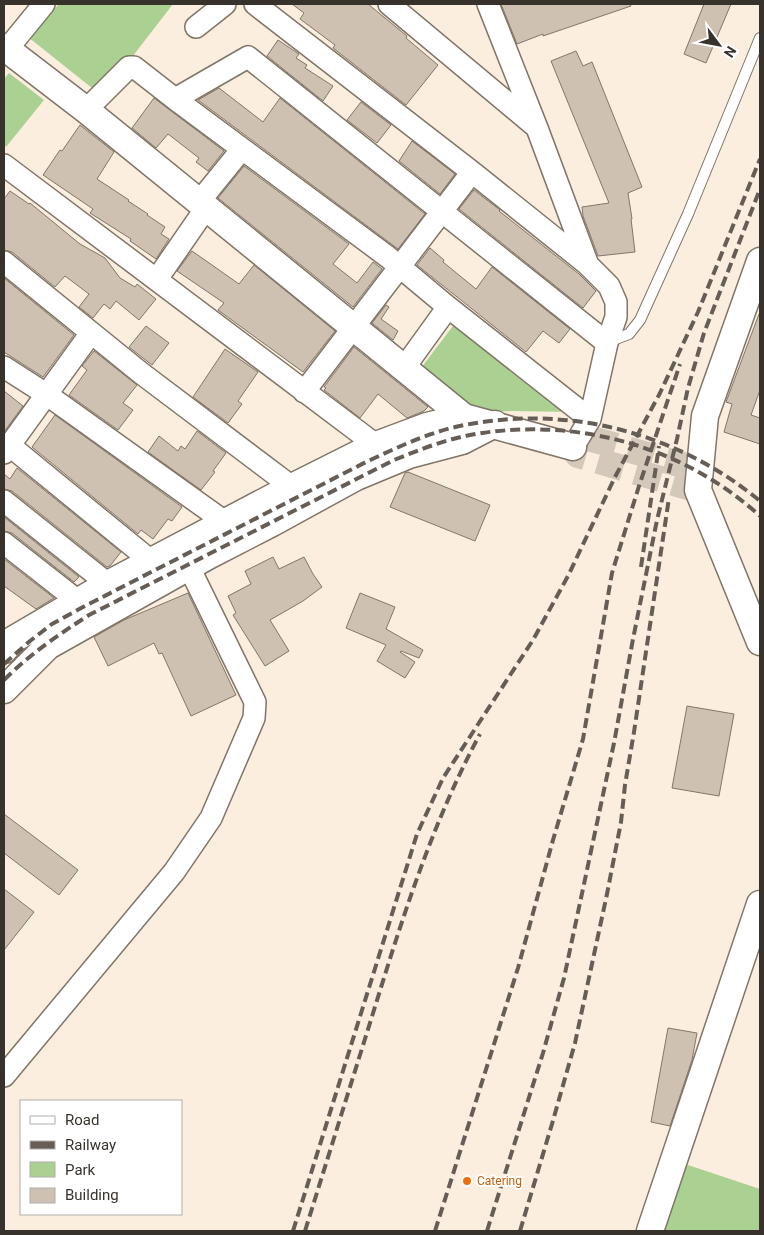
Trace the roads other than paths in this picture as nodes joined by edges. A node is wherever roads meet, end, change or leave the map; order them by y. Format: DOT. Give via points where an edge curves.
graph roads {
  1 [pos="44,4"];
  2 [pos="225,4"];
  3 [pos="255,4"];
  4 [pos="390,4"];
  5 [pos="488,4"];
  6 [pos="196,27"];
  7 [pos="760,38"];
  8 [pos="5,50"];
  9 [pos="175,99"];
  10 [pos="86,110"];
  11 [pos="537,128"];
  12 [pos="242,149"];
  13 [pos="4,165"];
  14 [pos="472,172"];
  15 [pos="202,205"];
  16 [pos="443,212"];
  17 [pos="760,261"];
  18 [pos="4,262"];
  19 [pos="588,264"];
  20 [pos="400,267"];
  21 [pos="157,279"];
  22 [pos="448,308"];
  23 [pos="354,327"];
  24 [pos="91,333"];
  25 [pos="607,343"];
  26 [pos="4,367"];
  27 [pos="404,368"];
  28 [pos="304,392"];
  29 [pos="46,394"];
  30 [pos="464,416"];
  31 [pos="590,419"];
  32 [pos="495,424"];
  33 [pos="573,447"];
  34 [pos="6,449"];
  35 [pos="383,454"];
  36 [pos="292,487"];
  37 [pos="4,502"];
  38 [pos="233,531"];
  39 [pos="4,543"];
  40 [pos="182,557"];
  41 [pos="151,561"];
  42 [pos="108,584"];
  43 [pos="78,601"];
  44 [pos="7,640"];
  45 [pos="760,642"];
  46 [pos="34,660"];
  47 [pos="4,690"];
  48 [pos="760,904"];
  49 [pos="4,1076"];
  50 [pos="650,1231"];
  1 -- 8 [label="street"];
  2 -- 6 [label="street"];
  3 -- 14 [label="street"];
  4 -- 11 [label="street"];
  5 -- 11 [label="street"];
  7 -- 25 [label="lane" via="688,214 640,320 629,334"];
  8 -- 10 [label="street"];
  9 -- 10 [label="street" via="134,67 129,67"];
  9 -- 12 [label="street"];
  9 -- 16 [label="street" via="248,57"];
  10 -- 15 [label="street"];
  11 -- 19 [label="street"];
  12 -- 15 [label="street"];
  12 -- 20 [label="street"];
  13 -- 21 [label="street"];
  14 -- 16 [label="street"];
  14 -- 19 [label="street"];
  15 -- 21 [label="street"];
  15 -- 23 [label="street"];
  16 -- 20 [label="street"];
  16 -- 25 [label="street"];
  17 -- 45 [label="street" via="705,416 698,490"];
  18 -- 24 [label="street"];
  19 -- 25 [label="street" via="609,286 616,302 616,317"];
  20 -- 22 [label="street"];
  20 -- 23 [label="street"];
  21 -- 28 [label="street"];
  22 -- 27 [label="street"];
  22 -- 31 [label="street"];
  23 -- 27 [label="street"];
  23 -- 28 [label="street"];
  24 -- 29 [label="street"];
  24 -- 36 [label="street"];
  25 -- 31 [label="street"];
  26 -- 29 [label="street"];
  27 -- 30 [label="street"];
  28 -- 35 [label="street"];
  29 -- 34 [label="street"];
  29 -- 38 [label="street"];
  30 -- 32 [label="street"];
  30 -- 35 [label="street" via="427,426"];
  31 -- 33 [label="street"];
  32 -- 33 [label="street"];
  32 -- 35 [label="street" via="462,441 409,455"];
  34 -- 41 [label="street"];
  35 -- 36 [label="street"];
  35 -- 38 [label="street" via="356,477"];
  36 -- 38 [label="street"];
  37 -- 42 [label="street"];
  38 -- 40 [label="street"];
  39 -- 43 [label="street"];
  40 -- 41 [label="street"];
  40 -- 46 [label="street" via="48,646"];
  40 -- 49 [label="street" via="254,702 254,718 211,818 174,872"];
  41 -- 42 [label="street"];
  42 -- 43 [label="street"];
  43 -- 44 [label="street"];
  44 -- 46 [label="street"];
  46 -- 47 [label="street"];
  48 -- 50 [label="street"];
}
